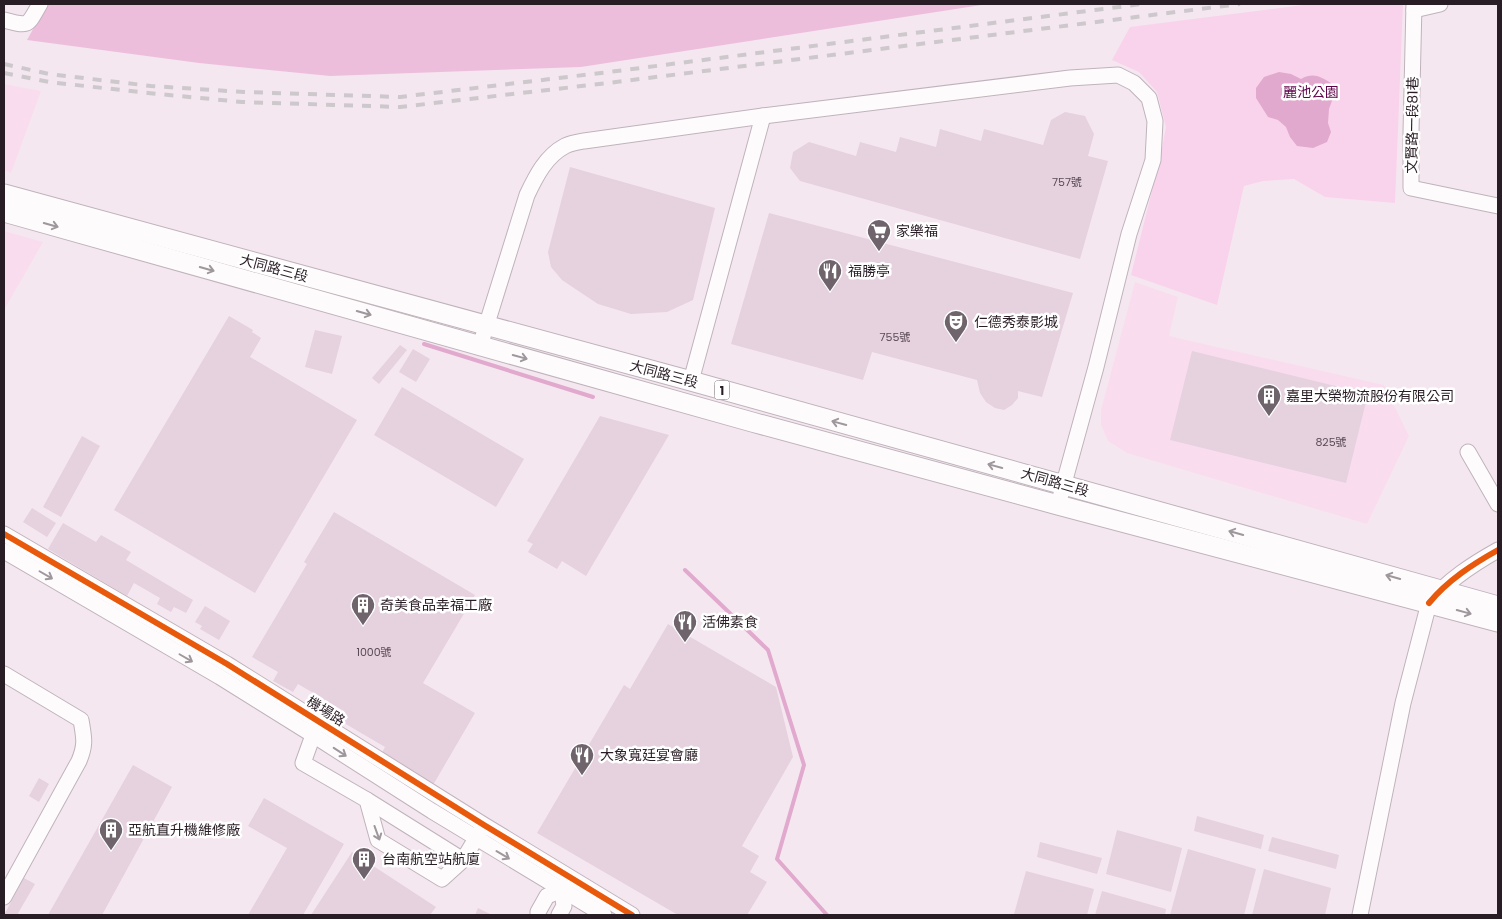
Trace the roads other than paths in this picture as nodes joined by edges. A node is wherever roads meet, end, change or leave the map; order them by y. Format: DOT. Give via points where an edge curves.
graph roads {
  1 [pos="40,4"];
  2 [pos="1440,4"];
  3 [pos="1414,7"];
  4 [pos="4,20"];
  5 [pos="763,116"];
  6 [pos="4,194"];
  7 [pos="1498,206"];
  8 [pos="4,212"];
  9 [pos="486,325"];
  10 [pos="480,346"];
  11 [pos="691,382"];
  12 [pos="1468,452"];
  13 [pos="1064,485"];
  14 [pos="1498,504"];
  15 [pos="1058,505"];
  16 [pos="4,534"];
  17 [pos="1498,550"];
  18 [pos="4,551"];
  19 [pos="1435,596"];
  20 [pos="1498,606"];
  21 [pos="1498,622"];
  22 [pos="4,674"];
  23 [pos="316,728"];
  24 [pos="368,800"];
  25 [pos="480,831"];
  26 [pos="464,860"];
  27 [pos="566,884"];
  28 [pos="4,897"];
  29 [pos="538,915"];
  30 [pos="559,915"];
  31 [pos="604,915"];
  32 [pos="632,915"];
  33 [pos="1360,915"];
  1 -- 4 [label="street" via="29,23 24,25"];
  2 -- 3 [label="street"];
  3 -- 7 [label="street, 文賢路一段81巷" via="1411,188"];
  5 -- 9 [label="street" via="584,141 566,145 550,157 527,195"];
  5 -- 11 [label="street"];
  5 -- 13 [label="street" via="1070,78 1118,75 1134,83 1149,98 1155,121 1153,160 1129,234"];
  6 -- 9 [label="main road, 大同路三段 / 1"];
  8 -- 10 [label="main road, 大同路三段 / 1, one-way"];
  9 -- 10 [label="street"];
  9 -- 11 [label="main road, 大同路三段 / 1"];
  10 -- 15 [label="main road, 大同路三段 / 1, one-way"];
  13 -- 11 [label="main road, 大同路三段 / 1, one-way"];
  12 -- 14 [label="street"];
  13 -- 15 [label="street"];
  19 -- 13 [label="main road, 大同路三段 / 1, one-way"];
  15 -- 19 [label="main road, 大同路三段 / 1"];
  16 -- 23 [label="street, 機場路" via="227,664"];
  17 -- 19 [label="street" via="1474,563"];
  18 -- 23 [label="street, 機場路, one-way" via="220,678"];
  19 -- 20 [label="main road, 1"];
  19 -- 21 [label="main road, 1, one-way"];
  19 -- 33 [label="street" via="1403,703"];
  22 -- 28 [label="street" via="81,720 84,736 79,761"];
  23 -- 24 [label="street" via="303,763"];
  23 -- 25 [label="street, 機場路"];
  24 -- 26 [label="street"];
  24 -- 26 [label="street, one-way" via="378,840 442,879"];
  25 -- 26 [label="street"];
  25 -- 27 [label="street, 機場路"];
  27 -- 29 [label="street" via="547,896"];
  27 -- 30 [label="street" via="564,906"];
  27 -- 31 [label="street, 機場路"];
  27 -- 32 [label="street, 機場路"];
}
